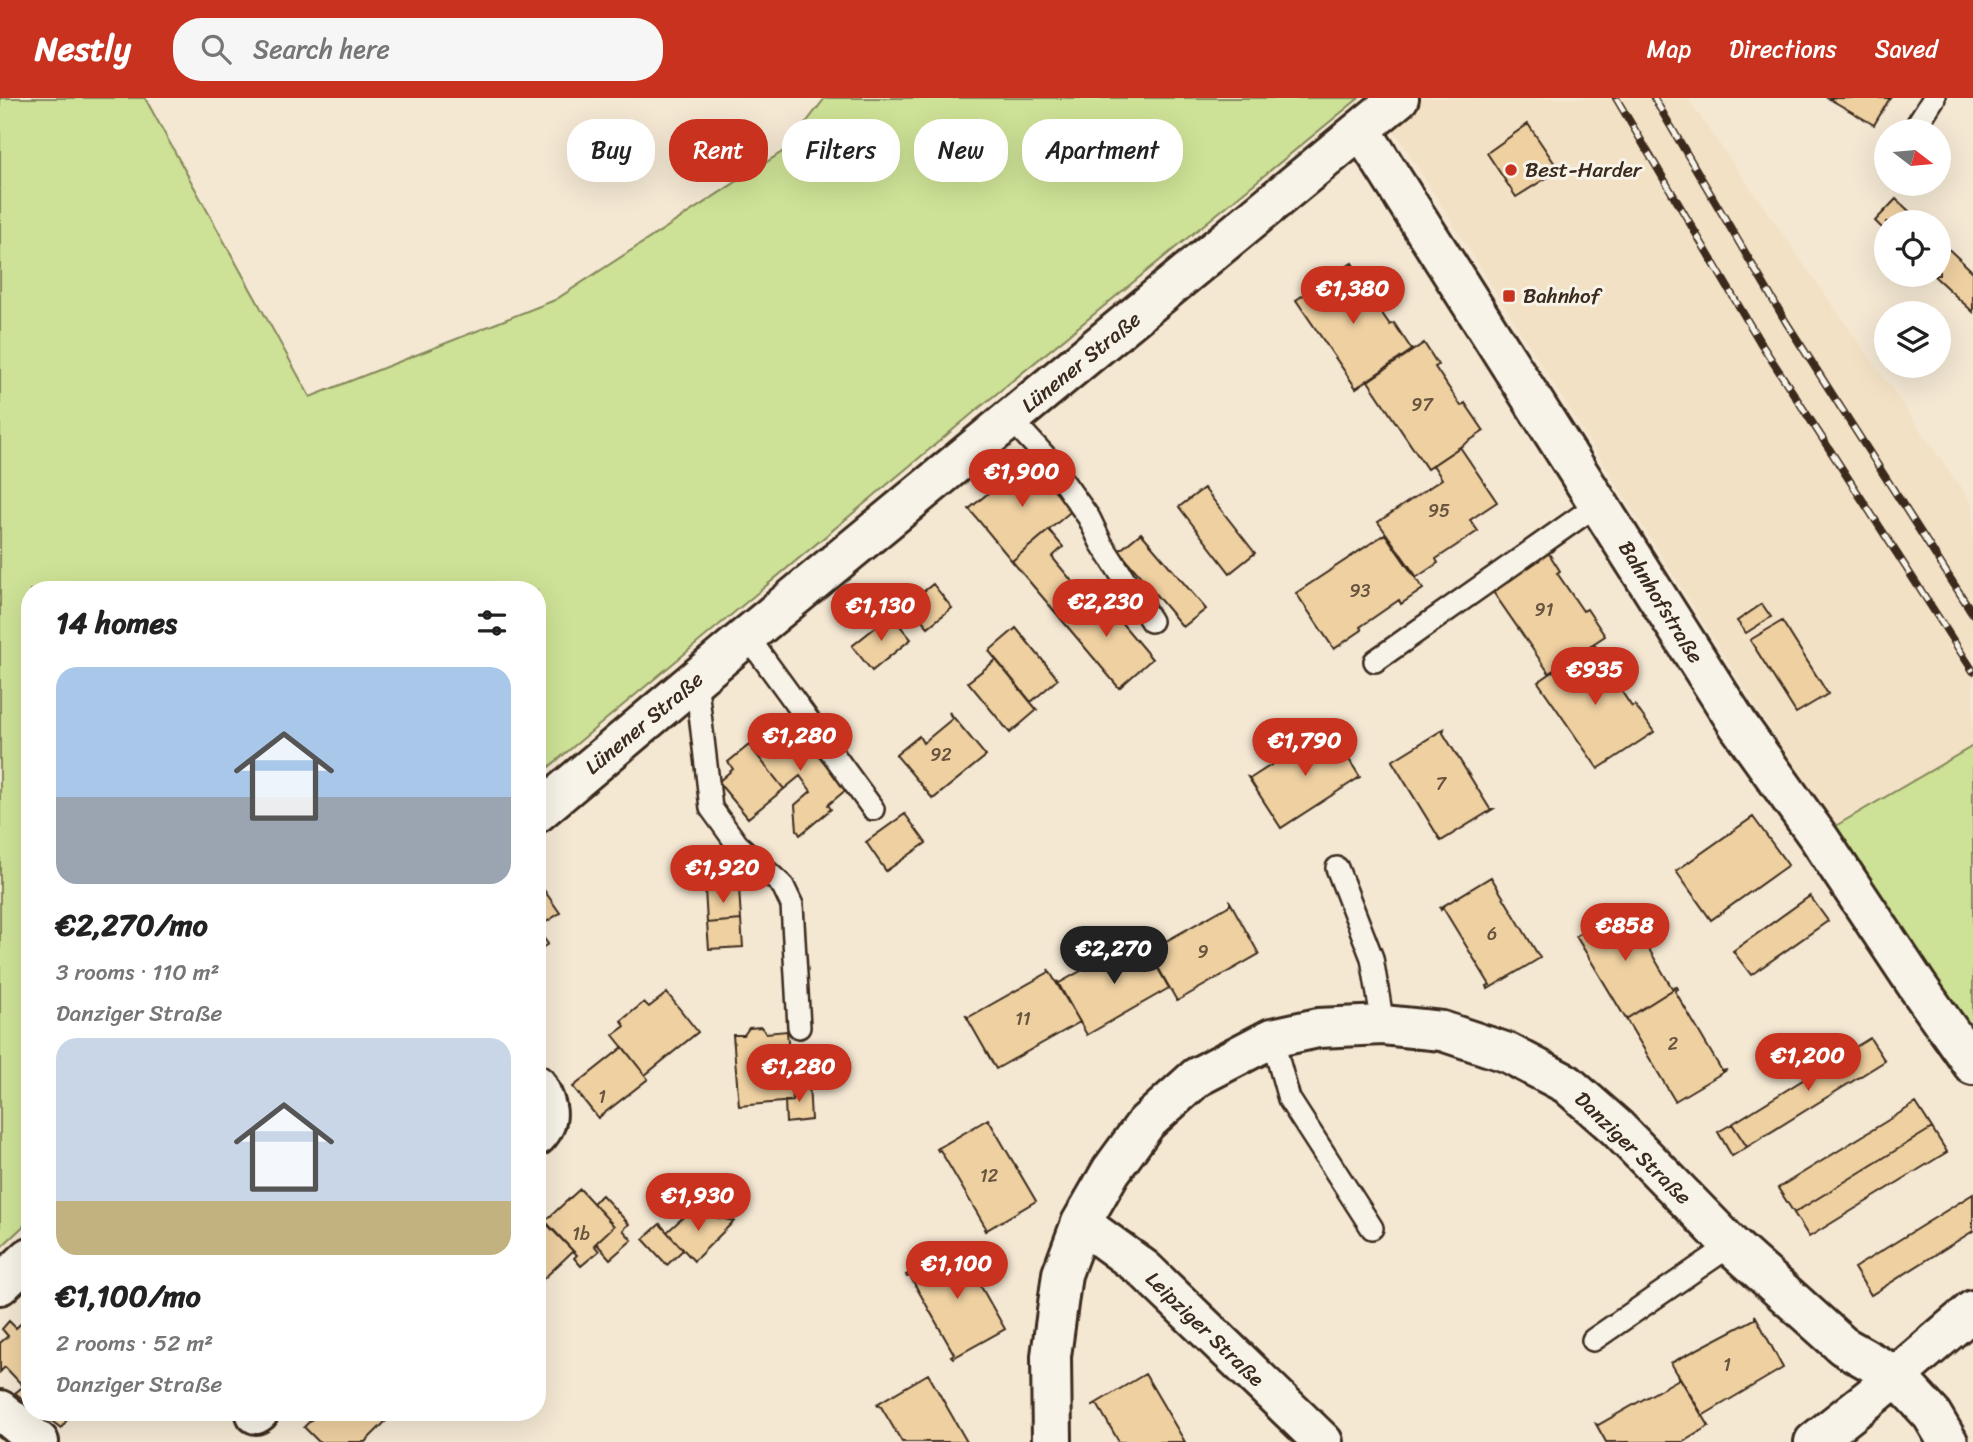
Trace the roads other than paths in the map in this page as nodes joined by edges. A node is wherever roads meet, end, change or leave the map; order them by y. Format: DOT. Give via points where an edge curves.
graph roads {
  1 [pos="1399,98"];
  2 [pos="1934,98"];
  3 [pos="1921,119"];
  4 [pos="1362,131"];
  5 [pos="1011,419"];
  6 [pos="1598,504"];
  7 [pos="1151,621"];
  8 [pos="747,636"];
  9 [pos="1375,661"];
  10 [pos="696,679"];
  11 [pos="546,805"];
  12 [pos="873,809"];
  13 [pos="1337,868"];
  14 [pos="1383,1025"];
  15 [pos="799,1027"];
  16 [pos="1272,1038"];
  17 [pos="1973,1065"];
  18 [pos="1081,1223"];
  19 [pos="1372,1228"];
  20 [pos="1731,1245"];
  21 [pos="21,1265"];
  22 [pos="0,1285"];
  23 [pos="1973,1310"];
  24 [pos="1593,1340"];
  25 [pos="1896,1376"];
  26 [pos="0,1410"];
  27 [pos="39,1442"];
  28 [pos="1052,1442"];
  29 [pos="1323,1442"];
  30 [pos="1814,1442"];
  31 [pos="1948,1442"];
  1 -- 4 [label="street, Lünener Straße"];
  2 -- 3 [label="lane"];
  4 -- 5 [label="street, Lünener Straße"];
  4 -- 6 [label="street, Bahnhofstraße"];
  5 -- 7 [label="lane" via="1045,456 1082,508"];
  5 -- 8 [label="street, Lünener Straße"];
  6 -- 9 [label="lane"];
  6 -- 17 [label="street, Bahnhofstraße" via="1739,726"];
  8 -- 10 [label="street, Lünener Straße"];
  8 -- 12 [label="lane"];
  10 -- 11 [label="street, Lünener Straße"];
  10 -- 15 [label="lane" via="711,808 737,844 783,886 792,905"];
  13 -- 14 [label="lane" via="1372,958"];
  14 -- 16 [label="street, Danziger Straße" via="1318,1028"];
  14 -- 20 [label="street, Danziger Straße" via="1442,1031 1508,1053 1567,1084 1617,1128"];
  16 -- 18 [label="street, Danziger Straße" via="1197,1077 1146,1123"];
  16 -- 19 [label="lane" via="1289,1099"];
  18 -- 28 [label="street, Danziger Straße" via="1062,1274 1051,1356"];
  18 -- 29 [label="street, Leipziger Straße" via="1144,1269"];
  20 -- 24 [label="lane"];
  20 -- 25 [label="street, Danziger Straße" via="1843,1346"];
  21 -- 22 [label="street"];
  23 -- 25 [label="street"];
  25 -- 30 [label="street"];
  25 -- 31 [label="street, Danziger Straße" via="1932,1415"];
  26 -- 27 [label="street"];
}
